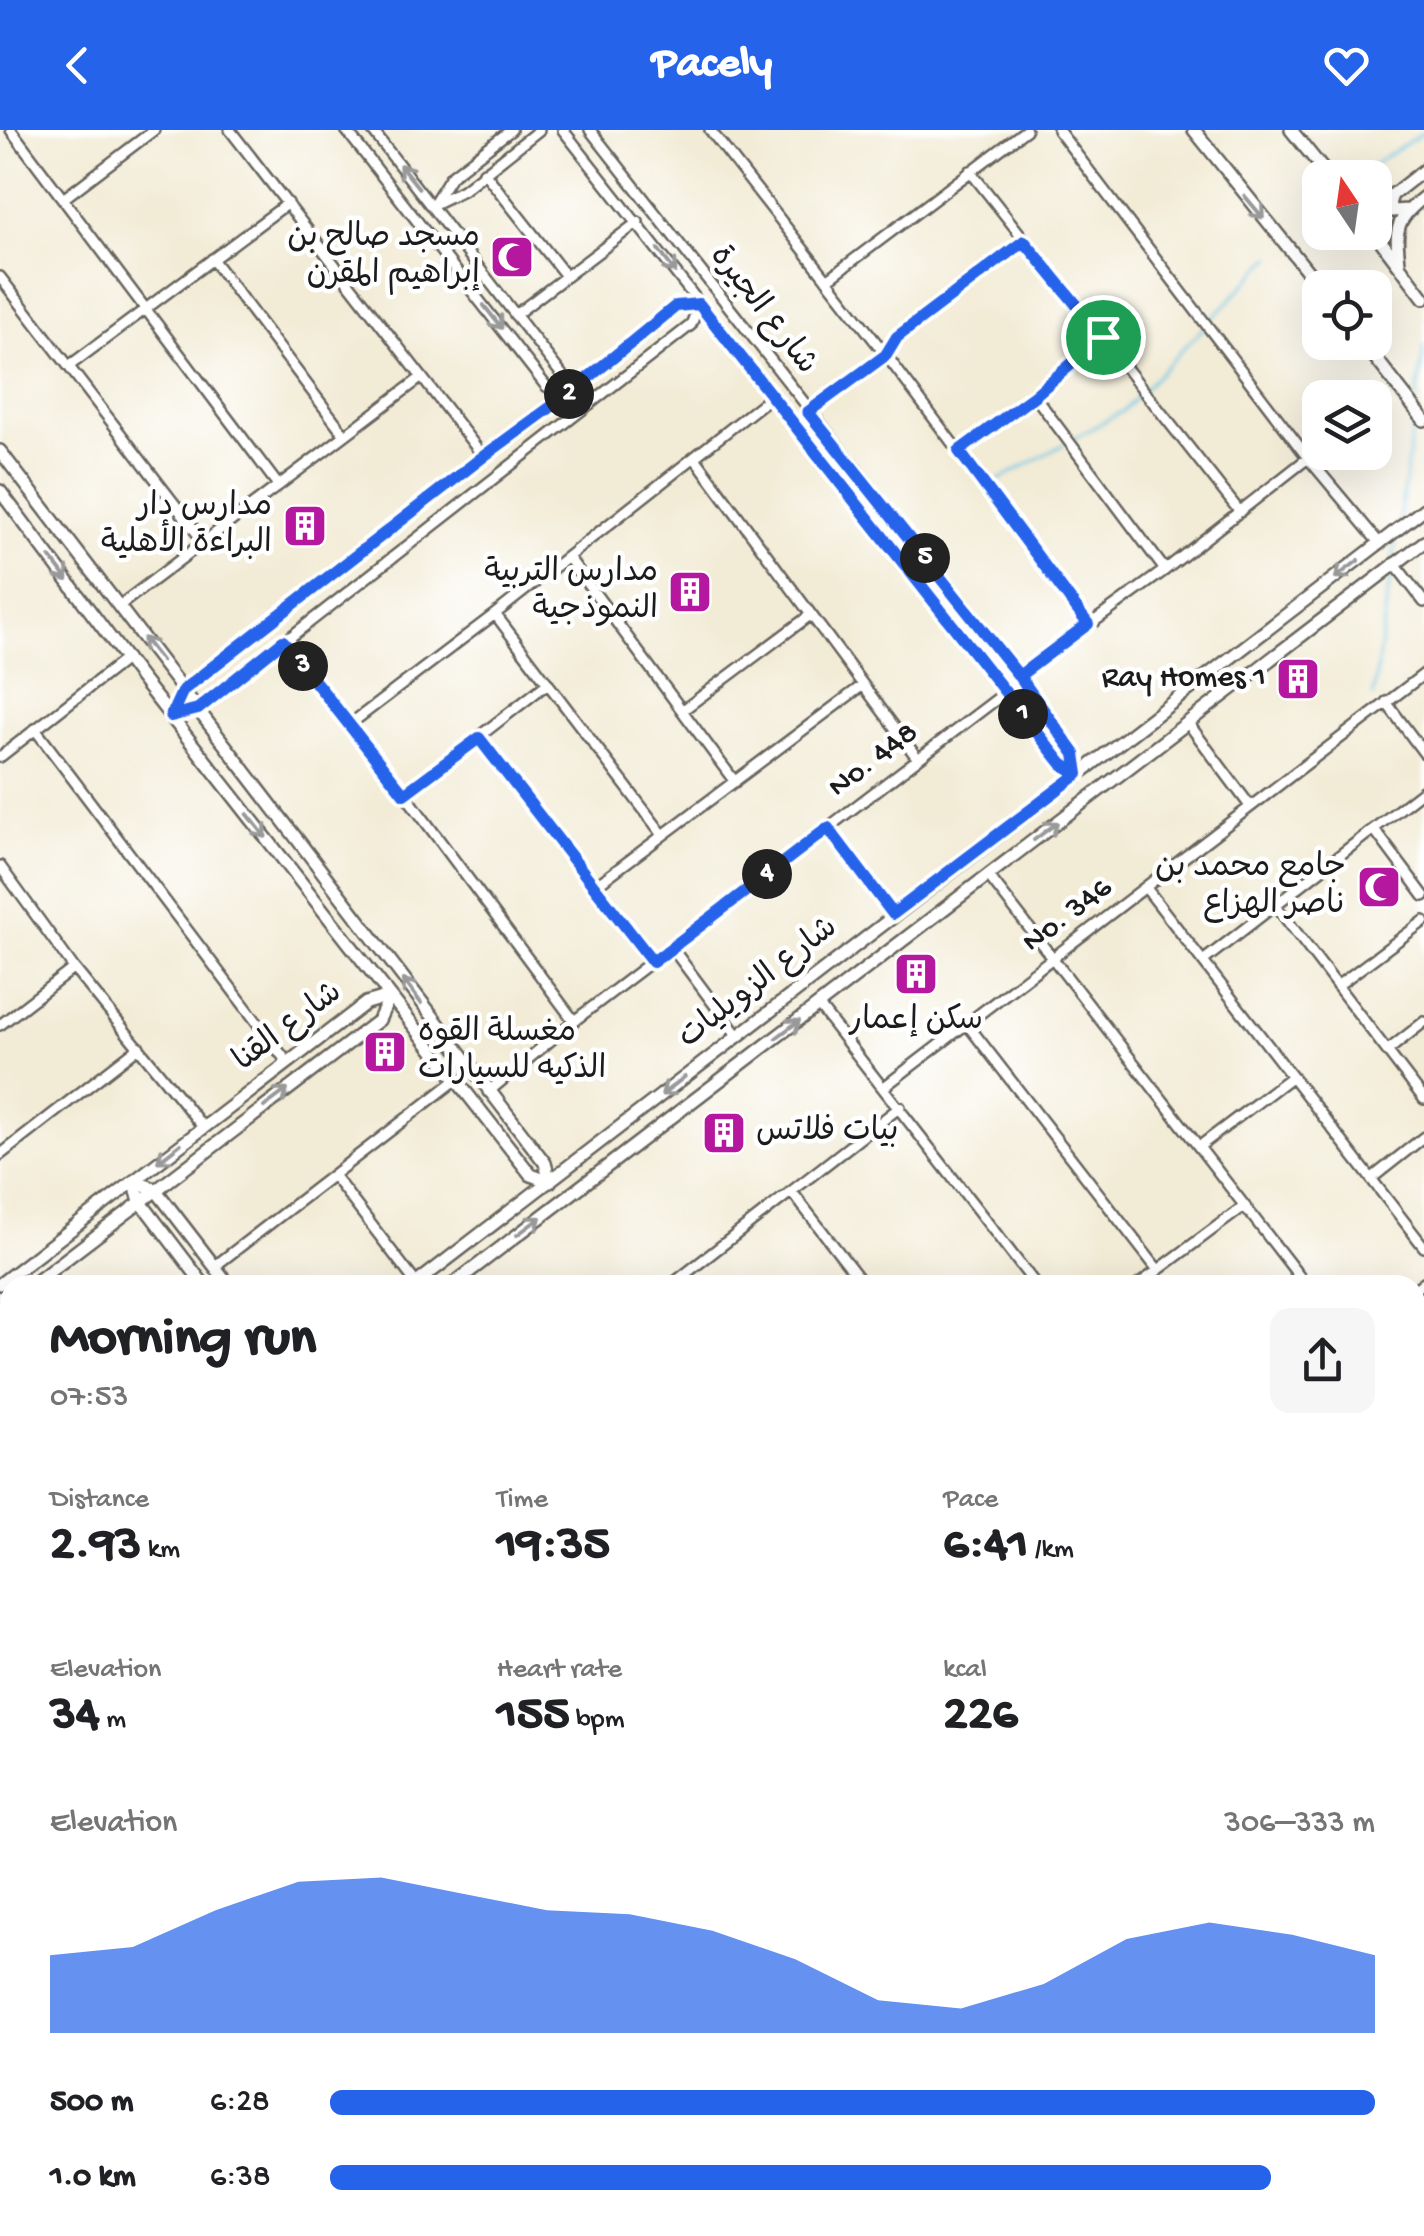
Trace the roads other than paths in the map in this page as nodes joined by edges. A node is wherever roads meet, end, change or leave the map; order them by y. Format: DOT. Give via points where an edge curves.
graph roads {
  1 [pos="10,130"];
  2 [pos="154,130"];
  3 [pos="230,130"];
  4 [pos="346,130"];
  5 [pos="372,130"];
  6 [pos="510,130"];
  7 [pos="539,130"];
  8 [pos="563,130"];
  9 [pos="590,130"];
  10 [pos="710,130"];
  11 [pos="1026,130"];
  12 [pos="1058,130"];
  13 [pos="1194,130"];
  14 [pos="1291,130"];
  15 [pos="0,137"];
  16 [pos="1315,160"];
  17 [pos="1424,170"];
  18 [pos="970,171"];
  19 [pos="484,172"];
  20 [pos="1392,195"];
  21 [pos="1424,197"];
  22 [pos="64,200"];
  23 [pos="288,204"];
  24 [pos="432,205"];
  25 [pos="1408,210"];
  26 [pos="1392,212"];
  27 [pos="638,222"];
  28 [pos="1024,241"];
  29 [pos="1388,250"];
  30 [pos="212,259"];
  31 [pos="1400,266"];
  32 [pos="1307,270"];
  33 [pos="566,276"];
  34 [pos="0,278"];
  35 [pos="827,280"];
  36 [pos="1424,298"];
  37 [pos="699,304"];
  38 [pos="144,310"];
  39 [pos="515,315"];
  40 [pos="1103,337"];
  41 [pos="886,355"];
  42 [pos="1376,360"];
  43 [pos="69,366"];
  44 [pos="422,376"];
  45 [pos="566,396"];
  46 [pos="772,396"];
  47 [pos="1034,396"];
  48 [pos="808,412"];
  49 [pos="1424,420"];
  50 [pos="345,435"];
  51 [pos="1302,450"];
  52 [pos="0,451"];
  53 [pos="959,451"];
  54 [pos="484,456"];
  55 [pos="694,458"];
  56 [pos="1302,463"];
  57 [pos="1318,470"];
  58 [pos="278,485"];
  59 [pos="0,491"];
  60 [pos="1424,509"];
  61 [pos="1240,512"];
  62 [pos="204,541"];
  63 [pos="1424,542"];
  64 [pos="1380,544"];
  65 [pos="568,557"];
  66 [pos="1394,564"];
  67 [pos="1165,570"];
  68 [pos="1424,602"];
  69 [pos="119,606"];
  70 [pos="495,614"];
  71 [pos="809,616"];
  72 [pos="1088,624"];
  73 [pos="283,641"];
  74 [pos="127,658"];
  75 [pos="1424,674"];
  76 [pos="1019,676"];
  77 [pos="548,682"];
  78 [pos="863,686"];
  79 [pos="183,690"];
  80 [pos="1006,692"];
  81 [pos="1386,702"];
  82 [pos="198,709"];
  83 [pos="683,710"];
  84 [pos="171,716"];
  85 [pos="1188,723"];
  86 [pos="349,725"];
  87 [pos="35,729"];
  88 [pos="479,738"];
  89 [pos="1424,753"];
  90 [pos="0,757"];
  91 [pos="918,759"];
  92 [pos="1078,774"];
  93 [pos="735,782"];
  94 [pos="1424,790"];
  95 [pos="404,794"];
  96 [pos="1250,806"];
  97 [pos="828,828"];
  98 [pos="1374,829"];
  99 [pos="663,835"];
  100 [pos="0,866"];
  101 [pos="988,875"];
  102 [pos="12,882"];
  103 [pos="594,887"];
  104 [pos="1146,888"];
  105 [pos="0,892"];
  106 [pos="1424,896"];
  107 [pos="1276,906"];
  108 [pos="893,914"];
  109 [pos="1424,921"];
  110 [pos="672,948"];
  111 [pos="1053,958"];
  112 [pos="1203,961"];
  113 [pos="653,962"];
  114 [pos="74,968"];
  115 [pos="1338,986"];
  116 [pos="390,996"];
  117 [pos="818,1006"];
  118 [pos="574,1020"];
  119 [pos="1424,1022"];
  120 [pos="967,1024"];
  121 [pos="0,1025"];
  122 [pos="737,1036"];
  123 [pos="138,1047"];
  124 [pos="1388,1051"];
  125 [pos="287,1062"];
  126 [pos="1291,1077"];
  127 [pos="456,1080"];
  128 [pos="884,1087"];
  129 [pos="488,1092"];
  130 [pos="1424,1099"];
  131 [pos="900,1107"];
  132 [pos="203,1127"];
  133 [pos="1424,1137"];
  134 [pos="1200,1146"];
  135 [pos="0,1155"];
  136 [pos="333,1174"];
  137 [pos="1372,1178"];
  138 [pos="134,1181"];
  139 [pos="550,1182"];
  140 [pos="155,1190"];
  141 [pos="792,1192"];
  142 [pos="140,1201"];
  143 [pos="1243,1207"];
  144 [pos="1424,1247"];
  145 [pos="215,1266"];
  146 [pos="1158,1270"];
  147 [pos="46,1274"];
  148 [pos="12,1275"];
  149 [pos="196,1275"];
  150 [pos="222,1275"];
  151 [pos="408,1275"];
  152 [pos="427,1275"];
  153 [pos="465,1275"];
  154 [pos="684,1275"];
  155 [pos="856,1275"];
  156 [pos="1028,1275"];
  157 [pos="1151,1275"];
  158 [pos="1298,1275"];
  1 -- 15 [label="street"];
  1 -- 22 [label="street"];
  2 -- 22 [label="street"];
  3 -- 23 [label="street"];
  4 -- 45 [label="street, one-way" via="546,386"];
  24 -- 5 [label="street, one-way"];
  6 -- 24 [label="street" via="450,176"];
  7 -- 19 [label="street"];
  8 -- 27 [label="street, شارع الجيرة"];
  9 -- 48 [label="street, شارع الجيرة"];
  10 -- 35 [label="street"];
  11 -- 18 [label="street"];
  12 -- 51 [label="street"];
  13 -- 32 [label="street, one-way"];
  14 -- 16 [label="street"];
  17 -- 20 [label="street"];
  18 -- 28 [label="street"];
  18 -- 35 [label="street"];
  19 -- 24 [label="street"];
  19 -- 33 [label="street"];
  21 -- 25 [label="street"];
  22 -- 38 [label="street"];
  23 -- 30 [label="street"];
  23 -- 44 [label="street"];
  24 -- 39 [label="street"];
  25 -- 26 [label="street"];
  25 -- 31 [label="street" via="1396,230"];
  27 -- 33 [label="street"];
  27 -- 37 [label="street, شارع الجيرة, one-way"];
  28 -- 40 [label="street"];
  28 -- 41 [label="street" via="897,337"];
  29 -- 31 [label="street"];
  30 -- 38 [label="street"];
  30 -- 50 [label="street"];
  31 -- 36 [label="street"];
  33 -- 39 [label="street"];
  34 -- 43 [label="street"];
  35 -- 41 [label="street"];
  37 -- 45 [label="street" via="676,306"];
  37 -- 46 [label="street, شارع الجيرة"];
  37 -- 73 [label="street" via="691,324"];
  38 -- 43 [label="street"];
  38 -- 58 [label="street"];
  39 -- 45 [label="street" via="562,374"];
  40 -- 47 [label="street"];
  40 -- 61 [label="street"];
  41 -- 48 [label="street"];
  41 -- 53 [label="street"];
  42 -- 49 [label="street"];
  43 -- 62 [label="street"];
  44 -- 50 [label="street"];
  44 -- 54 [label="street"];
  45 -- 54 [label="street"];
  46 -- 55 [label="street"];
  46 -- 80 [label="street, شارع الجيرة"];
  47 -- 53 [label="street"];
  47 -- 67 [label="street"];
  48 -- 76 [label="street, شارع الجيرة"];
  50 -- 58 [label="street"];
  52 -- 69 [label="street"];
  53 -- 72 [label="street"];
  54 -- 79 [label="street"];
  55 -- 65 [label="street"];
  55 -- 71 [label="street"];
  56 -- 61 [label="street"];
  57 -- 64 [label="street"];
  58 -- 62 [label="street"];
  59 -- 74 [label="street, one-way"];
  60 -- 64 [label="street, شارع الزويليات"];
  61 -- 67 [label="street"];
  62 -- 69 [label="street"];
  63 -- 66 [label="street, شارع الزويليات"];
  64 -- 92 [label="street, شارع الزويليات, one-way"];
  65 -- 70 [label="street"];
  65 -- 83 [label="street"];
  66 -- 68 [label="street"];
  66 -- 85 [label="street, شارع الزويليات"];
  67 -- 72 [label="street"];
  79 -- 69 [label="street, one-way"];
  70 -- 77 [label="street"];
  70 -- 86 [label="street"];
  71 -- 78 [label="street"];
  71 -- 83 [label="street"];
  72 -- 76 [label="street"];
  73 -- 82 [label="street"];
  73 -- 86 [label="street"];
  74 -- 84 [label="street"];
  74 -- 87 [label="street"];
  75 -- 81 [label="street, No. 346"];
  76 -- 92 [label="street, شارع الجيرة" via="1075,754"];
  77 -- 88 [label="street"];
  77 -- 99 [label="street"];
  78 -- 91 [label="street"];
  78 -- 93 [label="street"];
  79 -- 82 [label="street"];
  79 -- 84 [label="street"];
  80 -- 91 [label="street, No. 448"];
  80 -- 92 [label="street, شارع الجيرة" via="1062,764"];
  81 -- 89 [label="street"];
  81 -- 96 [label="street, No. 346"];
  82 -- 84 [label="street"];
  129 -- 82 [label="street, one-way"];
  83 -- 93 [label="street"];
  84 -- 116 [label="street, one-way"];
  85 -- 96 [label="street"];
  101 -- 85 [label="street, شارع الزويليات, one-way"];
  86 -- 95 [label="street"];
  87 -- 90 [label="street"];
  87 -- 125 [label="street"];
  88 -- 95 [label="street"];
  88 -- 103 [label="street"];
  91 -- 97 [label="street, No. 448"];
  92 -- 108 [label="street, شارع الزويليات"];
  93 -- 99 [label="street"];
  94 -- 98 [label="street"];
  95 -- 118 [label="street"];
  96 -- 104 [label="street, No. 346"];
  97 -- 108 [label="street"];
  97 -- 110 [label="street, No. 448"];
  98 -- 106 [label="street"];
  98 -- 107 [label="street"];
  99 -- 103 [label="street"];
  100 -- 102 [label="street"];
  101 -- 111 [label="street"];
  101 -- 117 [label="street, شارع الزويليات"];
  102 -- 105 [label="street"];
  102 -- 114 [label="street"];
  103 -- 113 [label="street"];
  104 -- 111 [label="street, No. 346"];
  104 -- 112 [label="street"];
  107 -- 112 [label="street"];
  107 -- 115 [label="street"];
  108 -- 122 [label="street, شارع الزويليات"];
  109 -- 115 [label="street"];
  110 -- 113 [label="street, No. 448"];
  110 -- 122 [label="street"];
  111 -- 120 [label="street, No. 346"];
  111 -- 134 [label="street"];
  112 -- 126 [label="street"];
  113 -- 118 [label="street, No. 448"];
  114 -- 121 [label="street"];
  114 -- 123 [label="street"];
  115 -- 124 [label="street"];
  116 -- 125 [label="street, شارع القنا" via="366,1003"];
  116 -- 127 [label="street"];
  140 -- 116 [label="street, شارع القنا, one-way" via="380,1020"];
  117 -- 128 [label="street"];
  153 -- 117 [label="street, شارع الزويليات, one-way"];
  118 -- 129 [label="street, No. 448"];
  119 -- 124 [label="street"];
  120 -- 128 [label="street, No. 346"];
  120 -- 146 [label="street"];
  122 -- 139 [label="street, شارع الزويليات, one-way"];
  123 -- 132 [label="street"];
  123 -- 135 [label="street"];
  124 -- 130 [label="street"];
  125 -- 132 [label="street, شارع القنا"];
  126 -- 134 [label="street"];
  126 -- 137 [label="street"];
  127 -- 136 [label="street"];
  127 -- 139 [label="street" via="530,1175"];
  128 -- 131 [label="street"];
  129 -- 139 [label="street" via="545,1163"];
  131 -- 141 [label="street"];
  131 -- 156 [label="street"];
  132 -- 138 [label="street, شارع القنا, one-way"];
  133 -- 137 [label="street"];
  134 -- 143 [label="street"];
  136 -- 145 [label="street"];
  136 -- 151 [label="street"];
  137 -- 144 [label="street"];
  138 -- 140 [label="street"];
  138 -- 142 [label="street"];
  138 -- 148 [label="street, شارع القنا"];
  139 -- 152 [label="street, شارع الزويليات"];
  140 -- 142 [label="street, شارع القنا"];
  140 -- 145 [label="street"];
  141 -- 154 [label="street"];
  141 -- 155 [label="street"];
  142 -- 147 [label="street, شارع القنا"];
  142 -- 149 [label="street"];
  143 -- 146 [label="street"];
  143 -- 158 [label="street"];
  145 -- 150 [label="street"];
  146 -- 157 [label="street"];
}
